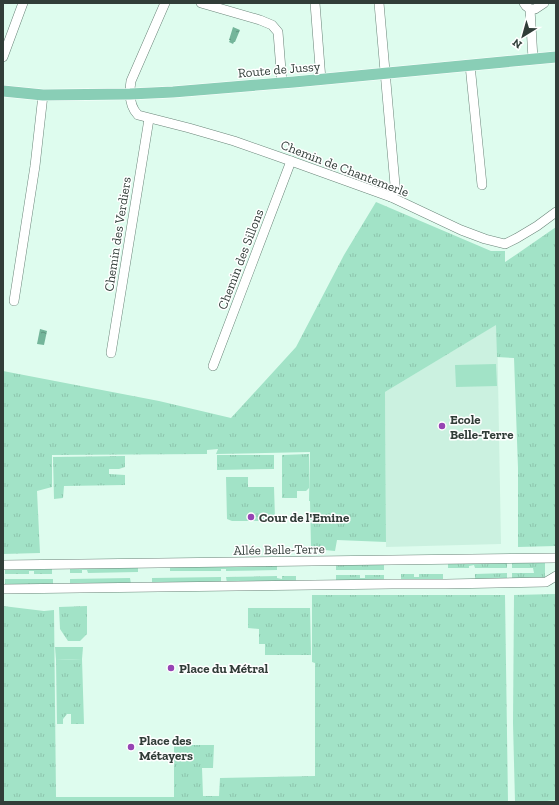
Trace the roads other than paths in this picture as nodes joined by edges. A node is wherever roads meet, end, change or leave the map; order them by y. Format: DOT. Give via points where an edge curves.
graph roads {
  1 [pos="23,3"];
  2 [pos="165,3"];
  3 [pos="201,3"];
  4 [pos="315,3"];
  5 [pos="379,3"];
  6 [pos="544,3"];
  7 [pos="527,6"];
  8 [pos="3,57"];
  9 [pos="556,57"];
  10 [pos="533,59"];
  11 [pos="470,65"];
  12 [pos="385,73"];
  13 [pos="321,80"];
  14 [pos="282,83"];
  15 [pos="3,91"];
  16 [pos="130,94"];
  17 [pos="43,95"];
  18 [pos="149,119"];
  19 [pos="292,161"];
  20 [pos="482,185"];
  21 [pos="391,197"];
  22 [pos="556,212"];
  23 [pos="14,301"];
  24 [pos="111,353"];
  25 [pos="213,366"];
  26 [pos="556,558"];
  27 [pos="3,565"];
  28 [pos="556,576"];
  29 [pos="3,589"];
  1 -- 8 [label="street"];
  2 -- 16 [label="street" via="132,79"];
  3 -- 14 [label="street" via="272,25 278,32"];
  4 -- 13 [label="street"];
  5 -- 12 [label="street"];
  6 -- 7 [label="street" via="535,9"];
  7 -- 10 [label="street"];
  9 -- 10 [label="main road, Route de Jussy"];
  10 -- 11 [label="main road, Route de Jussy"];
  11 -- 12 [label="main road, Route de Jussy"];
  11 -- 20 [label="street"];
  12 -- 13 [label="main road, Route de Jussy"];
  12 -- 21 [label="street" via="395,189"];
  13 -- 14 [label="main road, Route de Jussy"];
  14 -- 16 [label="main road, Route de Jussy"];
  15 -- 17 [label="main road, Route de Jussy"];
  16 -- 17 [label="main road, Route de Jussy"];
  16 -- 18 [label="street, Chemin de Chantemerle" via="134,112"];
  17 -- 23 [label="street"];
  18 -- 19 [label="street, Chemin de Chantemerle" via="234,141"];
  18 -- 24 [label="street, Chemin des Verdiers"];
  19 -- 21 [label="street, Chemin de Chantemerle"];
  19 -- 25 [label="street, Chemin des Sillons"];
  21 -- 22 [label="street, Chemin de Chantemerle" via="461,230 505,244"];
  26 -- 27 [label="street, Allée Belle-Terre"];
  28 -- 29 [label="street" via="546,582"];
}
